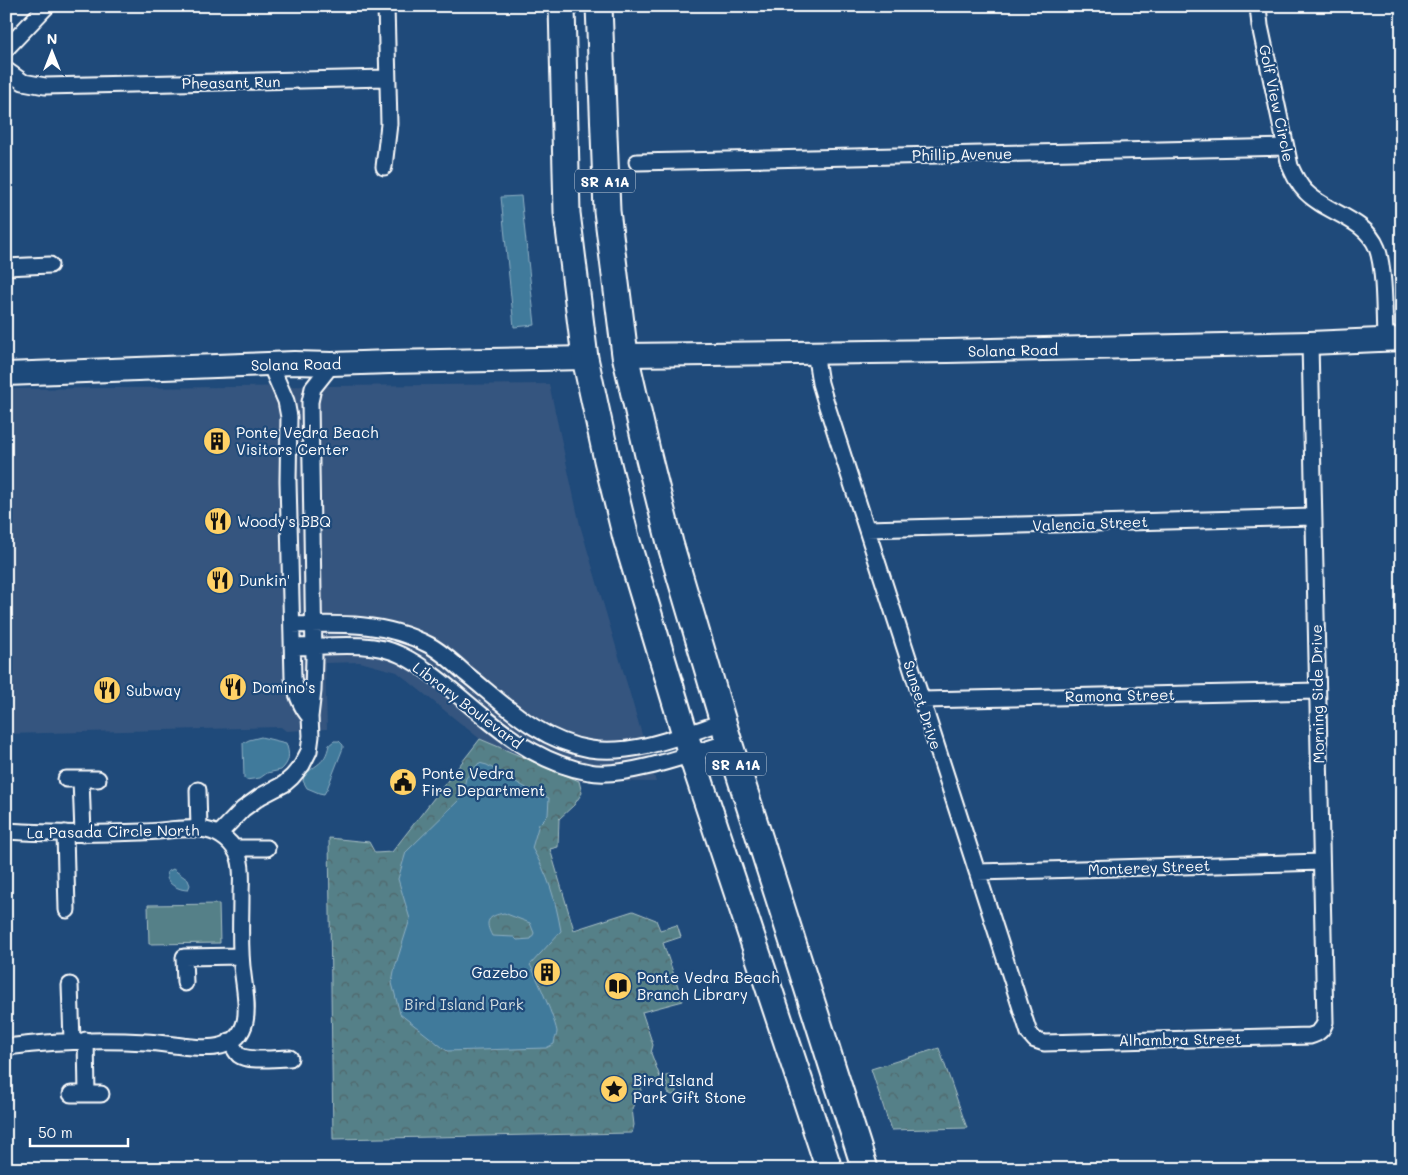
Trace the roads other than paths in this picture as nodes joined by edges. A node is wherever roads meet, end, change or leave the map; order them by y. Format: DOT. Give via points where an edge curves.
graph roads {
  1 [pos="47,6"];
  2 [pos="386,6"];
  3 [pos="562,6"];
  4 [pos="599,6"];
  5 [pos="1258,6"];
  6 [pos="6,49"];
  7 [pos="6,70"];
  8 [pos="388,78"];
  9 [pos="1286,147"];
  10 [pos="637,162"];
  11 [pos="384,167"];
  12 [pos="6,266"];
  13 [pos="50,266"];
  14 [pos="1393,339"];
  15 [pos="1310,343"];
  16 [pos="815,352"];
  17 [pos="625,355"];
  18 [pos="585,358"];
  19 [pos="270,364"];
  20 [pos="332,364"];
  21 [pos="6,374"];
  22 [pos="1313,517"];
  23 [pos="867,529"];
  24 [pos="313,624"];
  25 [pos="292,625"];
  26 [pos="292,647"];
  27 [pos="314,647"];
  28 [pos="1318,691"];
  29 [pos="499,700"];
  30 [pos="922,700"];
  31 [pos="310,717"];
  32 [pos="485,718"];
  33 [pos="726,732"];
  34 [pos="688,744"];
  35 [pos="98,779"];
  36 [pos="198,790"];
  37 [pos="199,829"];
  38 [pos="6,831"];
  39 [pos="65,833"];
  40 [pos="83,834"];
  41 [pos="219,834"];
  42 [pos="234,848"];
  43 [pos="267,848"];
  44 [pos="1321,862"];
  45 [pos="977,872"];
  46 [pos="67,910"];
  47 [pos="242,956"];
  48 [pos="185,983"];
  49 [pos="70,985"];
  50 [pos="1310,1036"];
  51 [pos="234,1038"];
  52 [pos="79,1040"];
  53 [pos="1050,1043"];
  54 [pos="6,1047"];
  55 [pos="290,1058"];
  56 [pos="71,1094"];
  57 [pos="829,1169"];
  58 [pos="865,1169"];
  1 -- 6 [label="street"];
  2 -- 8 [label="street"];
  3 -- 18 [label="main road, SR A1A" via="567,213"];
  4 -- 17 [label="main road, SR A1A" via="607,211"];
  5 -- 9 [label="street, Golf View Circle"];
  7 -- 8 [label="street, Pheasant Run" via="23,82 45,86"];
  8 -- 11 [label="street" via="389,124"];
  9 -- 10 [label="street, Phillip Avenue"];
  9 -- 14 [label="street, Golf View Circle" via="1296,180 1306,192 1359,226 1377,248"];
  12 -- 13 [label="street"];
  14 -- 15 [label="street, Solana Road"];
  15 -- 16 [label="street, Solana Road"];
  15 -- 22 [label="street, Morning Side Drive"];
  16 -- 17 [label="street, Solana Road"];
  16 -- 23 [label="street, Sunset Drive" via="820,383"];
  17 -- 18 [label="main road"];
  17 -- 33 [label="main road, SR A1A" via="670,543"];
  18 -- 20 [label="street, Solana Road"];
  18 -- 34 [label="main road, SR A1A" via="626,538"];
  19 -- 20 [label="street, Solana Road"];
  19 -- 21 [label="street, Solana Road"];
  19 -- 25 [label="street" via="286,401 289,417"];
  20 -- 24 [label="street" via="313,388 310,402"];
  22 -- 23 [label="street, Valencia Street"];
  22 -- 28 [label="street, Morning Side Drive"];
  23 -- 30 [label="street, Sunset Drive"];
  24 -- 25 [label="street, Library Boulevard"];
  24 -- 27 [label="street"];
  24 -- 29 [label="street, Library Boulevard" via="360,624 408,636 431,646"];
  25 -- 26 [label="street"];
  26 -- 27 [label="street, Library Boulevard"];
  26 -- 31 [label="street" via="296,692 303,710"];
  27 -- 31 [label="street"];
  27 -- 32 [label="street, Library Boulevard" via="366,647 401,655"];
  28 -- 30 [label="street, Ramona Street"];
  28 -- 44 [label="street, Morning Side Drive"];
  29 -- 32 [label="street"];
  29 -- 34 [label="street, Library Boulevard" via="548,736 591,749"];
  30 -- 45 [label="street, Sunset Drive"];
  31 -- 41 [label="street" via="311,736 302,765 292,777 243,809"];
  32 -- 34 [label="street, Library Boulevard" via="525,748 548,759 603,774 628,770"];
  33 -- 34 [label="street, Library Boulevard"];
  33 -- 34 [label="street, Library Boulevard"];
  33 -- 58 [label="main road, SR A1A"];
  34 -- 57 [label="main road, SR A1A"];
  35 -- 40 [label="street" via="73,779"];
  36 -- 37 [label="street"];
  37 -- 40 [label="street, La Pasada Circle North"];
  37 -- 41 [label="street, La Pasada Circle North"];
  38 -- 39 [label="street, La Pasada Circle North"];
  39 -- 40 [label="street, La Pasada Circle North"];
  39 -- 46 [label="street"];
  41 -- 42 [label="street"];
  42 -- 43 [label="street"];
  42 -- 47 [label="street" via="241,868"];
  44 -- 45 [label="street, Monterey Street"];
  44 -- 50 [label="street, Morning Side Drive" via="1325,1022 1319,1033"];
  45 -- 53 [label="street, Sunset Drive" via="1029,1033 1035,1040"];
  47 -- 48 [label="street" via="184,958"];
  47 -- 51 [label="street" via="247,1014 244,1025"];
  49 -- 52 [label="street"];
  50 -- 53 [label="street, Alhambra Street"];
  51 -- 52 [label="street" via="221,1046 208,1048 159,1042"];
  51 -- 55 [label="street" via="236,1052 241,1056"];
  52 -- 54 [label="street"];
  52 -- 56 [label="street" via="94,1094"];
}
